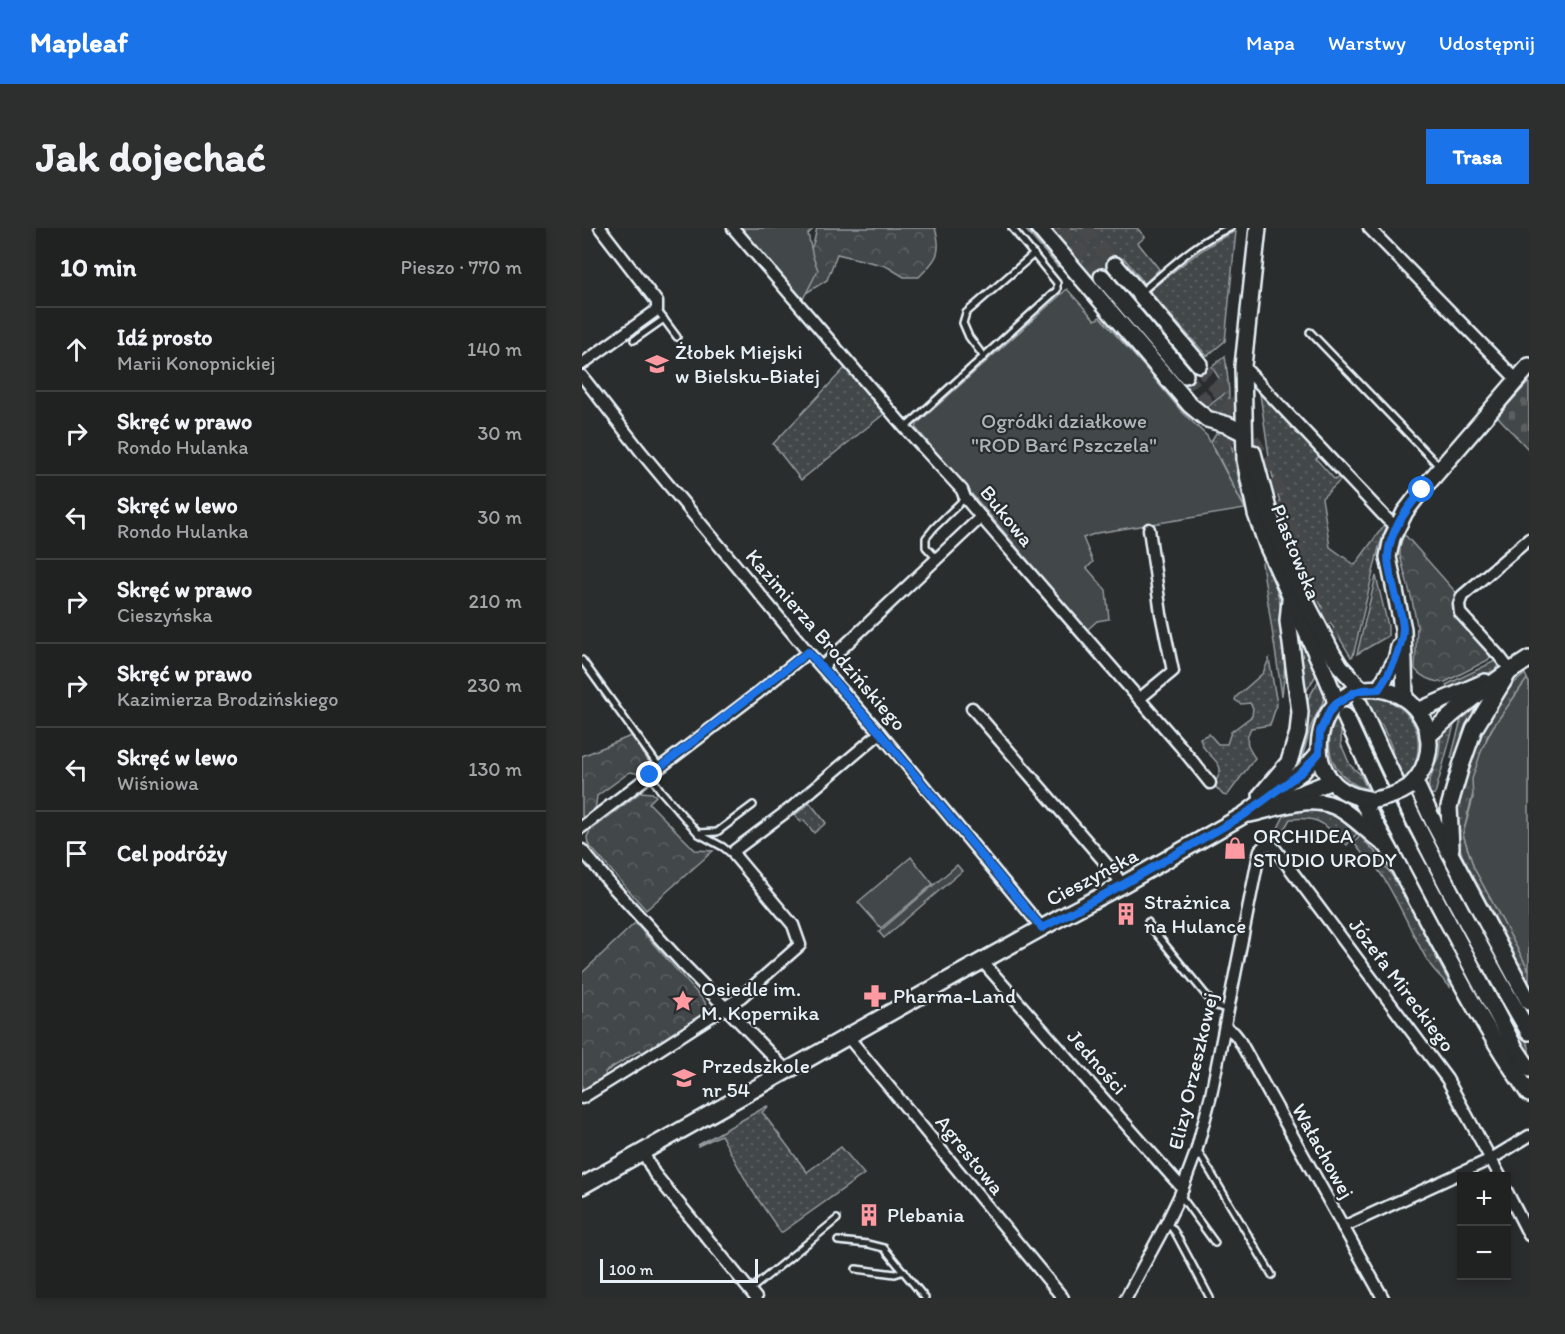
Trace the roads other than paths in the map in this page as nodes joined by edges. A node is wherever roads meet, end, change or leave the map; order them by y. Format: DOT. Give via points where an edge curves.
graph roads {
  1 [pos="600,228"];
  2 [pos="733,228"];
  3 [pos="1012,228"];
  4 [pos="1039,228"];
  5 [pos="1230,228"];
  6 [pos="1258,228"];
  7 [pos="1369,228"];
  8 [pos="1034,255"];
  9 [pos="1115,265"];
  10 [pos="1102,277"];
  11 [pos="1139,293"];
  12 [pos="657,309"];
  13 [pos="664,320"];
  14 [pos="1310,332"];
  15 [pos="677,337"];
  16 [pos="634,340"];
  17 [pos="984,357"];
  18 [pos="582,363"];
  19 [pos="1199,364"];
  20 [pos="1243,366"];
  21 [pos="1529,366"];
  22 [pos="1185,375"];
  23 [pos="582,376"];
  24 [pos="1516,380"];
  25 [pos="1244,408"];
  26 [pos="905,428"];
  27 [pos="1244,433"];
  28 [pos="1441,467"];
  29 [pos="965,498"];
  30 [pos="981,517"];
  31 [pos="1397,527"];
  32 [pos="1149,529"];
  33 [pos="1529,539"];
  34 [pos="937,559"];
  35 [pos="1290,599"];
  36 [pos="1403,629"];
  37 [pos="808,652"];
  38 [pos="1529,659"];
  39 [pos="582,660"];
  40 [pos="822,667"];
  41 [pos="1510,670"];
  42 [pos="1379,689"];
  43 [pos="1361,698"];
  44 [pos="1139,699"];
  45 [pos="1405,699"];
  46 [pos="972,708"];
  47 [pos="1341,710"];
  48 [pos="1418,711"];
  49 [pos="880,733"];
  50 [pos="1428,736"];
  51 [pos="1319,753"];
  52 [pos="660,768"];
  53 [pos="650,775"];
  54 [pos="1332,781"];
  55 [pos="1210,783"];
  56 [pos="1412,784"];
  57 [pos="1366,799"];
  58 [pos="753,805"];
  59 [pos="1244,815"];
  60 [pos="582,827"];
  61 [pos="698,833"];
  62 [pos="1269,845"];
  63 [pos="1388,847"];
  64 [pos="582,850"];
  65 [pos="735,856"];
  66 [pos="1452,856"];
  67 [pos="1122,885"];
  68 [pos="1148,922"];
  69 [pos="1042,928"];
  70 [pos="982,961"];
  71 [pos="1529,1002"];
  72 [pos="726,1007"];
  73 [pos="1228,1010"];
  74 [pos="1225,1027"];
  75 [pos="1529,1032"];
  76 [pos="848,1037"];
  77 [pos="1529,1069"];
  78 [pos="787,1071"];
  79 [pos="1527,1094"];
  80 [pos="582,1098"];
  81 [pos="1529,1136"];
  82 [pos="643,1152"];
  83 [pos="1196,1152"];
  84 [pos="1491,1159"];
  85 [pos="1498,1172"];
  86 [pos="582,1186"];
  87 [pos="1182,1191"];
  88 [pos="1511,1200"];
  89 [pos="837,1219"];
  90 [pos="1166,1224"];
  91 [pos="1343,1227"];
  92 [pos="1529,1235"];
  93 [pos="838,1241"];
  94 [pos="1215,1243"];
  95 [pos="856,1269"];
  96 [pos="904,1271"];
  97 [pos="1272,1275"];
  98 [pos="753,1294"];
  99 [pos="925,1298"];
  100 [pos="1063,1298"];
  101 [pos="1126,1298"];
  102 [pos="1210,1298"];
  103 [pos="1383,1298"];
  1 -- 12 [label="street" via="657,302"];
  2 -- 26 [label="street, Bukowa"];
  3 -- 8 [label="lane"];
  4 -- 27 [label="main road" via="1190,405 1207,419"];
  5 -- 11 [label="lane" via="1192,249"];
  6 -- 20 [label="main road, Piastowska"];
  7 -- 24 [label="street"];
  8 -- 17 [label="lane" via="966,313 963,323"];
  8 -- 17 [label="lane" via="1057,283 1058,290"];
  9 -- 11 [label="main road"];
  10 -- 22 [label="main road"];
  11 -- 19 [label="main road"];
  12 -- 13 [label="lane"];
  12 -- 18 [label="street"];
  13 -- 15 [label="lane"];
  13 -- 16 [label="lane"];
  14 -- 28 [label="lane"];
  17 -- 26 [label="lane"];
  20 -- 25 [label="main road, Piastowska"];
  20 -- 31 [label="street"];
  21 -- 24 [label="main road"];
  23 -- 37 [label="street, Kazimierza Brodzińskiego"];
  24 -- 28 [label="main road"];
  25 -- 27 [label="main road, Piastowska"];
  25 -- 43 [label="main road, Piastowska" via="1281,549 1332,653"];
  26 -- 29 [label="street, Bukowa"];
  27 -- 35 [label="main road, Piastowska" via="1256,514"];
  28 -- 31 [label="main road"];
  29 -- 30 [label="street, Bukowa"];
  29 -- 34 [label="lane" via="926,538 926,547"];
  30 -- 34 [label="street"];
  30 -- 44 [label="street, Bukowa"];
  31 -- 36 [label="main road" via="1388,558"];
  32 -- 44 [label="street" via="1173,671"];
  33 -- 41 [label="street" via="1462,596 1459,604 1460,613"];
  34 -- 40 [label="street"];
  35 -- 47 [label="main road, Piastowska"];
  35 -- 59 [label="main road" via="1288,621 1300,712 1298,733 1289,762"];
  36 -- 42 [label="main road" via="1395,660"];
  36 -- 45 [label="main road"];
  37 -- 40 [label="street, Kazimierza Brodzińskiego"];
  37 -- 52 [label="street"];
  38 -- 41 [label="main road"];
  39 -- 52 [label="lane"];
  40 -- 49 [label="street, Kazimierza Brodzińskiego"];
  41 -- 48 [label="main road"];
  41 -- 50 [label="main road"];
  41 -- 66 [label="main road" via="1474,729 1455,784 1449,807"];
  42 -- 43 [label="main road"];
  42 -- 45 [label="main road"];
  43 -- 47 [label="main road" via="1348,696"];
  43 -- 75 [label="main road, Piastowska" via="1407,808"];
  44 -- 55 [label="street, Bukowa"];
  45 -- 48 [label="main road"];
  46 -- 67 [label="street"];
  47 -- 51 [label="main road" via="1329,712 1320,732"];
  47 -- 77 [label="main road, Piastowska" via="1389,813"];
  48 -- 50 [label="main road"];
  49 -- 65 [label="street" via="735,850"];
  49 -- 69 [label="street, Kazimierza Brodzińskiego"];
  50 -- 56 [label="main road" via="1428,756"];
  51 -- 54 [label="main road"];
  51 -- 59 [label="main road, Cieszyńska" via="1303,771"];
  52 -- 53 [label="street"];
  53 -- 60 [label="street"];
  53 -- 61 [label="lane"];
  54 -- 57 [label="main road" via="1340,789"];
  54 -- 59 [label="main road, Cieszyńska"];
  56 -- 57 [label="main road, bridge" via="1392,796"];
  56 -- 66 [label="main road"];
  57 -- 63 [label="main road"];
  58 -- 61 [label="lane" via="717,832"];
  59 -- 63 [label="main road" via="1316,801 1341,810"];
  59 -- 67 [label="main road, Cieszyńska"];
  61 -- 65 [label="lane"];
  62 -- 73 [label="street, Elizy Orzeszkowej" via="1262,847 1259,854"];
  62 -- 84 [label="street, Józefa Mireckiego" via="1447,1079"];
  63 -- 79 [label="main road" via="1468,997"];
  64 -- 72 [label="street"];
  65 -- 72 [label="street" via="793,925 800,945"];
  66 -- 71 [label="main road"];
  67 -- 69 [label="main road, Cieszyńska"];
  68 -- 73 [label="lane" via="1214,1005"];
  69 -- 70 [label="main road, Cieszyńska"];
  70 -- 76 [label="main road, Cieszyńska"];
  70 -- 87 [label="street, Jedności"];
  72 -- 78 [label="street"];
  72 -- 80 [label="street"];
  73 -- 74 [label="street, Elizy Orzeszkowej"];
  74 -- 83 [label="street, Elizy Orzeszkowej"];
  74 -- 91 [label="street, Wałachowej" via="1238,1038"];
  76 -- 78 [label="main road, Cieszyńska"];
  76 -- 100 [label="street, Agrestowa"];
  78 -- 82 [label="main road, Cieszyńska"];
  81 -- 84 [label="street"];
  82 -- 86 [label="main road, Cieszyńska"];
  82 -- 98 [label="street" via="654,1173"];
  83 -- 87 [label="street, Elizy Orzeszkowej"];
  83 -- 97 [label="lane"];
  84 -- 85 [label="street, Józefa Mireckiego"];
  84 -- 91 [label="street"];
  87 -- 90 [label="street, Elizy Orzeszkowej"];
  87 -- 94 [label="lane"];
  88 -- 92 [label="street"];
  89 -- 98 [label="lane"];
  90 -- 101 [label="street, Elizy Orzeszkowej"];
  90 -- 102 [label="lane" via="1176,1234"];
  91 -- 103 [label="street, Wałachowej"];
  93 -- 96 [label="lane" via="884,1248"];
  95 -- 96 [label="lane" via="895,1274"];
  96 -- 99 [label="lane"];
}
